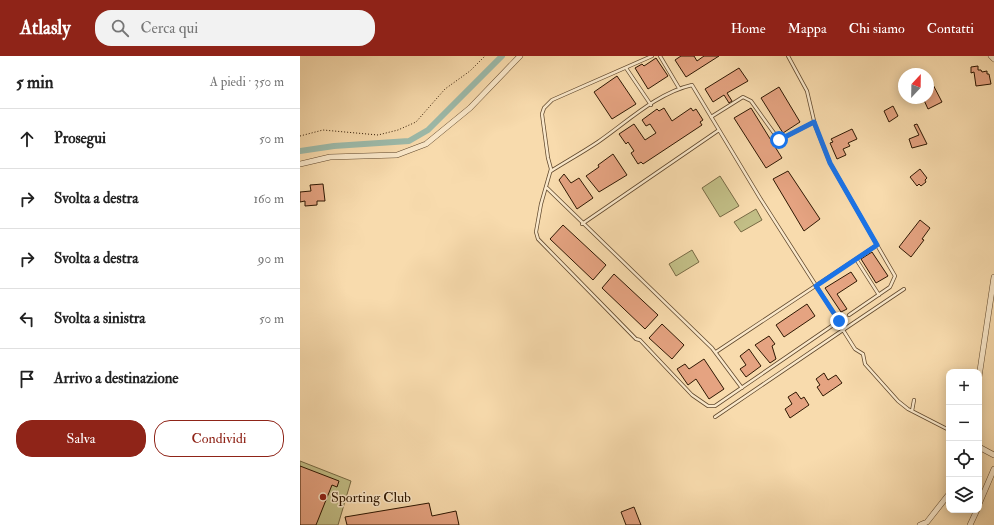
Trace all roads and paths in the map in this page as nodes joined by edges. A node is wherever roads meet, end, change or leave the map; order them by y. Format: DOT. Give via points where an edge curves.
graph roads {
  1 [pos="485,56"];
  2 [pos="520,56"];
  3 [pos="652,56"];
  4 [pos="660,56"];
  5 [pos="788,56"];
  6 [pos="991,56"];
  7 [pos="994,59"];
  8 [pos="626,68"];
  9 [pos="679,88"];
  10 [pos="651,104"];
  11 [pos="711,117"];
  12 [pos="814,122"];
  13 [pos="719,130"];
  14 [pos="300,136"];
  15 [pos="300,164"];
  16 [pos="551,171"];
  17 [pos="546,188"];
  18 [pos="582,224"];
  19 [pos="877,245"];
  20 [pos="856,259"];
  21 [pos="994,277"];
  22 [pos="816,286"];
  23 [pos="904,289"];
  24 [pos="879,294"];
  25 [pos="849,315"];
  26 [pos="839,321"];
  27 [pos="843,330"];
  28 [pos="716,352"];
  29 [pos="980,369"];
  30 [pos="742,388"];
  31 [pos="914,400"];
  32 [pos="912,411"];
  33 [pos="715,417"];
  34 [pos="946,428"];
  35 [pos="982,448"];
  36 [pos="994,454"];
  37 [pos="994,469"];
  38 [pos="982,497"];
  39 [pos="946,498"];
  40 [pos="975,513"];
  41 [pos="920,525"];
  42 [pos="970,525"];
  1 -- 14 [label="path" via="470,71 445,89 416,122 398,130 378,135 323,130"];
  2 -- 15 [label="street" via="470,108 426,144 397,155 330,157"];
  3 -- 8 [label="lane"];
  4 -- 9 [label="lane"];
  5 -- 12 [label="lane" via="807,91"];
  6 -- 7 [label="street"];
  8 -- 10 [label="lane"];
  8 -- 16 [label="lane" via="552,100 544,108 542,114"];
  9 -- 10 [label="lane"];
  9 -- 11 [label="lane" via="692,85"];
  10 -- 16 [label="lane" via="598,142"];
  11 -- 12 [label="lane" via="743,97 751,101 779,140"];
  11 -- 13 [label="lane"];
  12 -- 19 [label="lane" via="830,163"];
  13 -- 18 [label="lane"];
  13 -- 22 [label="lane"];
  16 -- 17 [label="lane"];
  17 -- 18 [label="lane"];
  17 -- 30 [label="lane" via="536,232 543,246 701,402 715,406"];
  18 -- 28 [label="lane"];
  19 -- 20 [label="lane"];
  19 -- 24 [label="lane" via="895,276 890,287"];
  20 -- 22 [label="lane"];
  20 -- 24 [label="lane"];
  21 -- 29 [label="street"];
  22 -- 26 [label="lane"];
  22 -- 28 [label="lane"];
  23 -- 27 [label="lane"];
  24 -- 25 [label="lane"];
  26 -- 27 [label="lane"];
  26 -- 30 [label="lane"];
  27 -- 32 [label="lane" via="855,349 863,354 865,364 898,401"];
  27 -- 33 [label="lane"];
  28 -- 30 [label="lane"];
  31 -- 32 [label="lane"];
  32 -- 34 [label="lane"];
  35 -- 36 [label="street"];
  37 -- 38 [label="street"];
  39 -- 41 [label="street" via="927,522"];
  40 -- 42 [label="street"];
}
